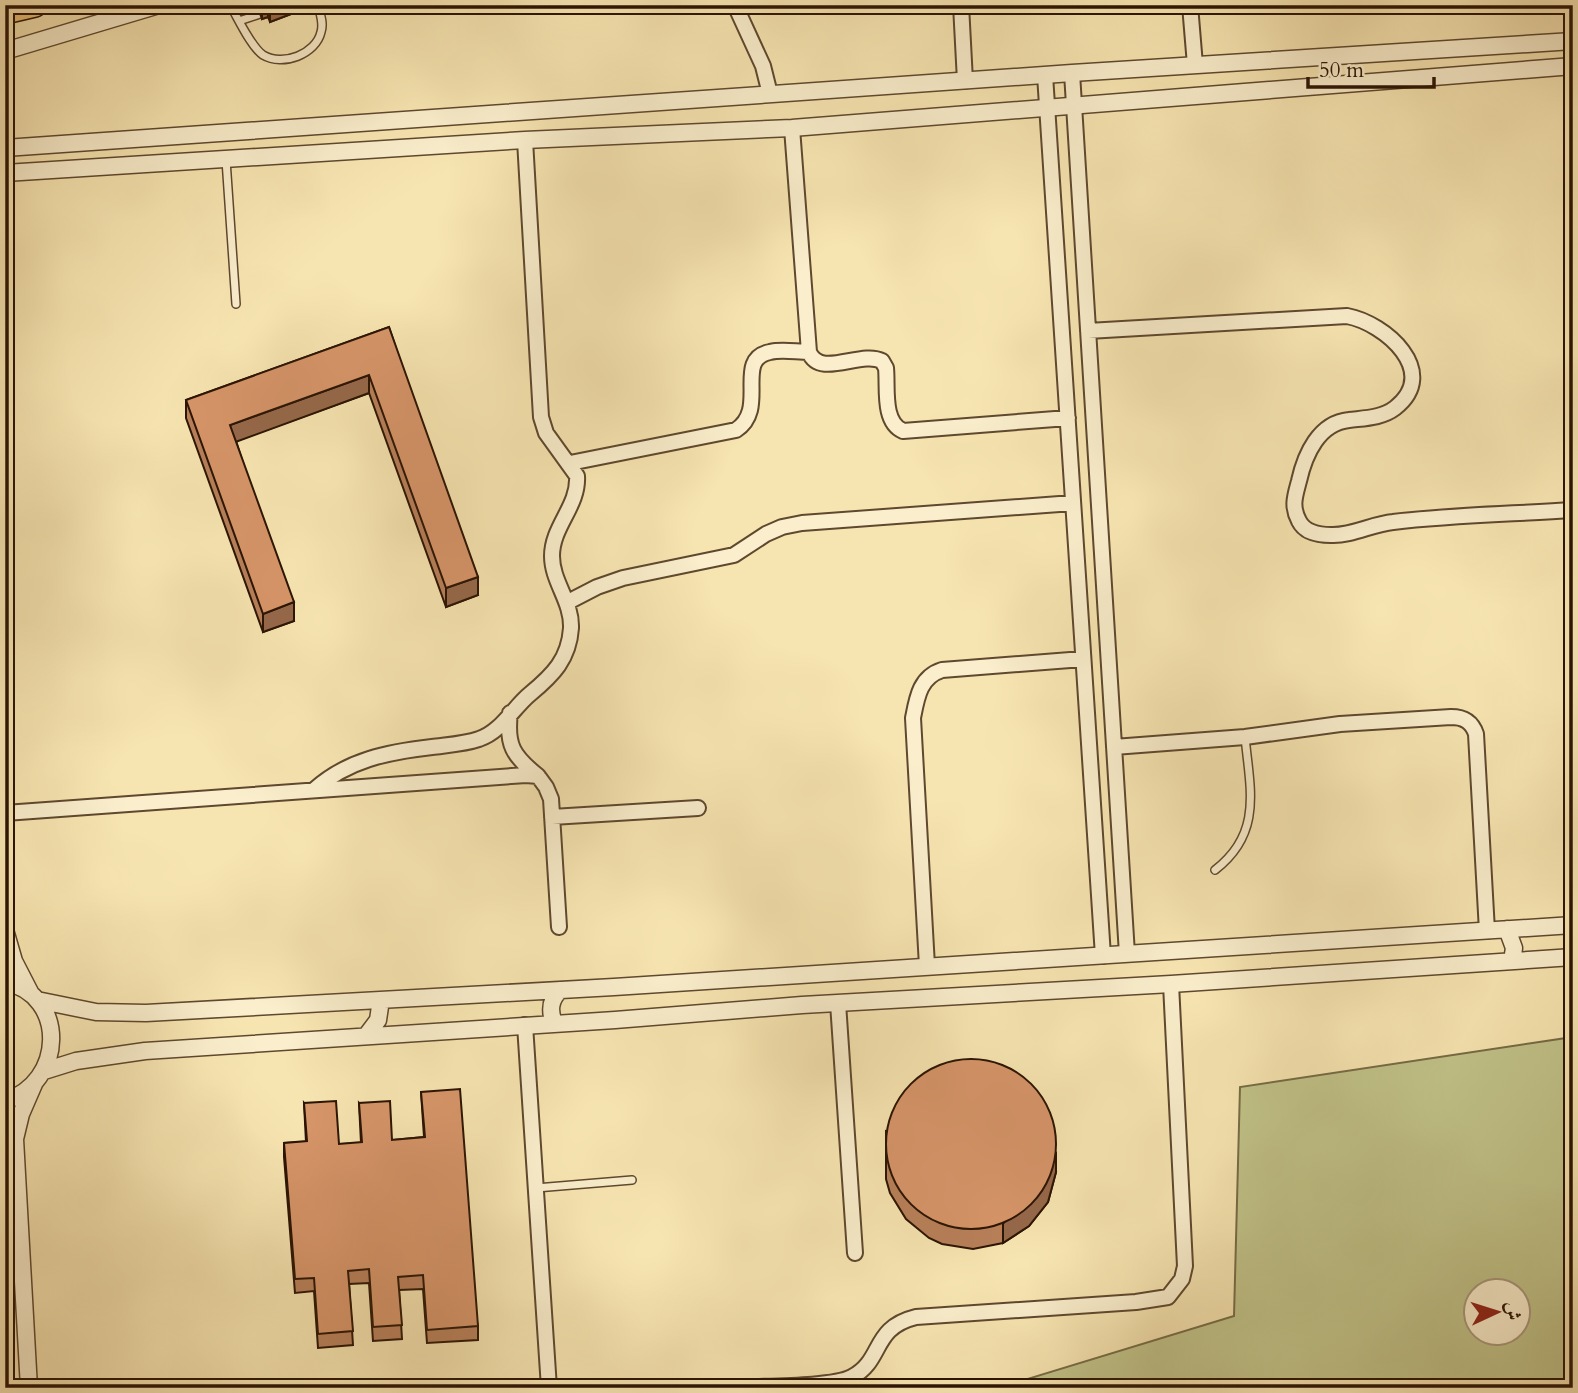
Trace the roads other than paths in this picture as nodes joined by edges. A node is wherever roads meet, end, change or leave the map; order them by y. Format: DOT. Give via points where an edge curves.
graph roads {
  1 [pos="35,5"];
  2 [pos="159,5"];
  3 [pos="230,5"];
  4 [pos="318,5"];
  5 [pos="734,5"];
  6 [pos="961,5"];
  7 [pos="1190,5"];
  8 [pos="5,12"];
  9 [pos="260,14"];
  10 [pos="239,21"];
  11 [pos="1573,41"];
  12 [pos="5,51"];
  13 [pos="1195,65"];
  14 [pos="1573,66"];
  15 [pos="1072,73"];
  16 [pos="1045,75"];
  17 [pos="965,80"];
  18 [pos="770,94"];
  19 [pos="1074,105"];
  20 [pos="1048,107"];
  21 [pos="792,128"];
  22 [pos="525,140"];
  23 [pos="5,148"];
  24 [pos="226,159"];
  25 [pos="5,173"];
  26 [pos="1058,265"];
  27 [pos="1084,272"];
  28 [pos="236,304"];
  29 [pos="1088,331"];
  30 [pos="809,352"];
  31 [pos="1068,418"];
  32 [pos="570,463"];
  33 [pos="1073,503"];
  34 [pos="1573,510"];
  35 [pos="568,602"];
  36 [pos="1083,659"];
  37 [pos="510,713"];
  38 [pos="1245,737"];
  39 [pos="1114,747"];
  40 [pos="538,776"];
  41 [pos="314,790"];
  42 [pos="698,808"];
  43 [pos="5,813"];
  44 [pos="552,817"];
  45 [pos="1096,832"];
  46 [pos="1119,835"];
  47 [pos="1215,870"];
  48 [pos="1573,925"];
  49 [pos="559,927"];
  50 [pos="1507,929"];
  51 [pos="5,930"];
  52 [pos="1487,931"];
  53 [pos="1127,954"];
  54 [pos="1103,956"];
  55 [pos="1573,957"];
  56 [pos="1512,961"];
  57 [pos="927,966"];
  58 [pos="5,982"];
  59 [pos="1171,984"];
  60 [pos="560,990"];
  61 [pos="34,997"];
  62 [pos="381,1000"];
  63 [pos="838,1003"];
  64 [pos="554,1023"];
  65 [pos="525,1025"];
  66 [pos="366,1036"];
  67 [pos="39,1078"];
  68 [pos="5,1101"];
  69 [pos="632,1180"];
  70 [pos="536,1188"];
  71 [pos="855,1253"];
  72 [pos="13,1264"];
  73 [pos="29,1388"];
  74 [pos="550,1388"];
  75 [pos="729,1388"];
  1 -- 8 [label="highway"];
  2 -- 12 [label="street"];
  3 -- 10 [label="lane"];
  4 -- 10 [label="lane" via="321,36 306,53 282,60 260,53"];
  5 -- 18 [label="street" via="763,66"];
  6 -- 17 [label="street"];
  7 -- 13 [label="street"];
  9 -- 10 [label="lane"];
  11 -- 13 [label="street"];
  13 -- 15 [label="street"];
  14 -- 19 [label="street"];
  15 -- 16 [label="street"];
  15 -- 19 [label="street"];
  16 -- 17 [label="street"];
  16 -- 20 [label="street"];
  17 -- 18 [label="street"];
  18 -- 23 [label="street"];
  19 -- 20 [label="street"];
  19 -- 27 [label="street"];
  20 -- 21 [label="street"];
  20 -- 26 [label="street"];
  21 -- 22 [label="street"];
  21 -- 30 [label="street"];
  22 -- 24 [label="street"];
  22 -- 32 [label="street" via="538,400 546,433"];
  24 -- 25 [label="street"];
  24 -- 28 [label="lane"];
  26 -- 27 [label="street" via="1075,264"];
  26 -- 31 [label="street"];
  27 -- 29 [label="street"];
  29 -- 34 [label="street" via="1347,316 1386,334 1409,358 1410,389 1392,410 1335,423 1309,450 1293,498 1301,526 1316,535 1335,536 1390,522"];
  29 -- 39 [label="street"];
  30 -- 31 [label="street" via="821,364 870,358 882,361 891,420 903,431"];
  30 -- 32 [label="street" via="773,351 760,357 752,369 752,410 736,430"];
  31 -- 33 [label="street"];
  32 -- 35 [label="street" via="577,476 576,497 555,537 552,558"];
  33 -- 35 [label="street" via="802,523 766,534 734,555 624,578"];
  33 -- 36 [label="street"];
  35 -- 37 [label="street" via="571,631 559,665"];
  36 -- 45 [label="street"];
  36 -- 57 [label="street" via="942,670 920,688 914,718"];
  37 -- 40 [label="street" via="508,737 514,753"];
  37 -- 41 [label="street" via="497,729 479,740 356,762"];
  38 -- 39 [label="street"];
  38 -- 47 [label="lane" via="1250,818 1234,852"];
  38 -- 52 [label="street" via="1340,723 1451,717 1469,723 1476,734"];
  39 -- 46 [label="street"];
  40 -- 41 [label="street"];
  40 -- 44 [label="street" via="547,787"];
  41 -- 43 [label="street"];
  42 -- 44 [label="street"];
  44 -- 49 [label="street"];
  45 -- 46 [label="street" via="1107,838"];
  45 -- 54 [label="street"];
  46 -- 53 [label="street"];
  48 -- 50 [label="street"];
  50 -- 52 [label="street"];
  50 -- 56 [label="street" via="1514,948"];
  51 -- 61 [label="street" via="13,961"];
  52 -- 53 [label="street"];
  53 -- 54 [label="street"];
  54 -- 57 [label="street"];
  55 -- 56 [label="street"];
  56 -- 59 [label="street"];
  57 -- 60 [label="street"];
  58 -- 61 [label="street"];
  59 -- 63 [label="street"];
  59 -- 75 [label="street" via="1185,1255 1182,1279 1168,1297 916,1317 895,1324 869,1362 851,1378"];
  60 -- 62 [label="street"];
  60 -- 64 [label="street" via="550,1005"];
  61 -- 62 [label="street" via="96,1012 146,1013"];
  61 -- 67 [label="street" via="52,1034 51,1054"];
  62 -- 66 [label="street" via="378,1020"];
  63 -- 64 [label="street"];
  63 -- 71 [label="street"];
  64 -- 65 [label="street"];
  65 -- 66 [label="street"];
  65 -- 70 [label="street"];
  66 -- 67 [label="street" via="123,1053 76,1061"];
  67 -- 68 [label="street" via="22,1094"];
  67 -- 72 [label="street" via="15,1139"];
  69 -- 70 [label="lane"];
  70 -- 74 [label="street"];
  72 -- 73 [label="street"];
}
